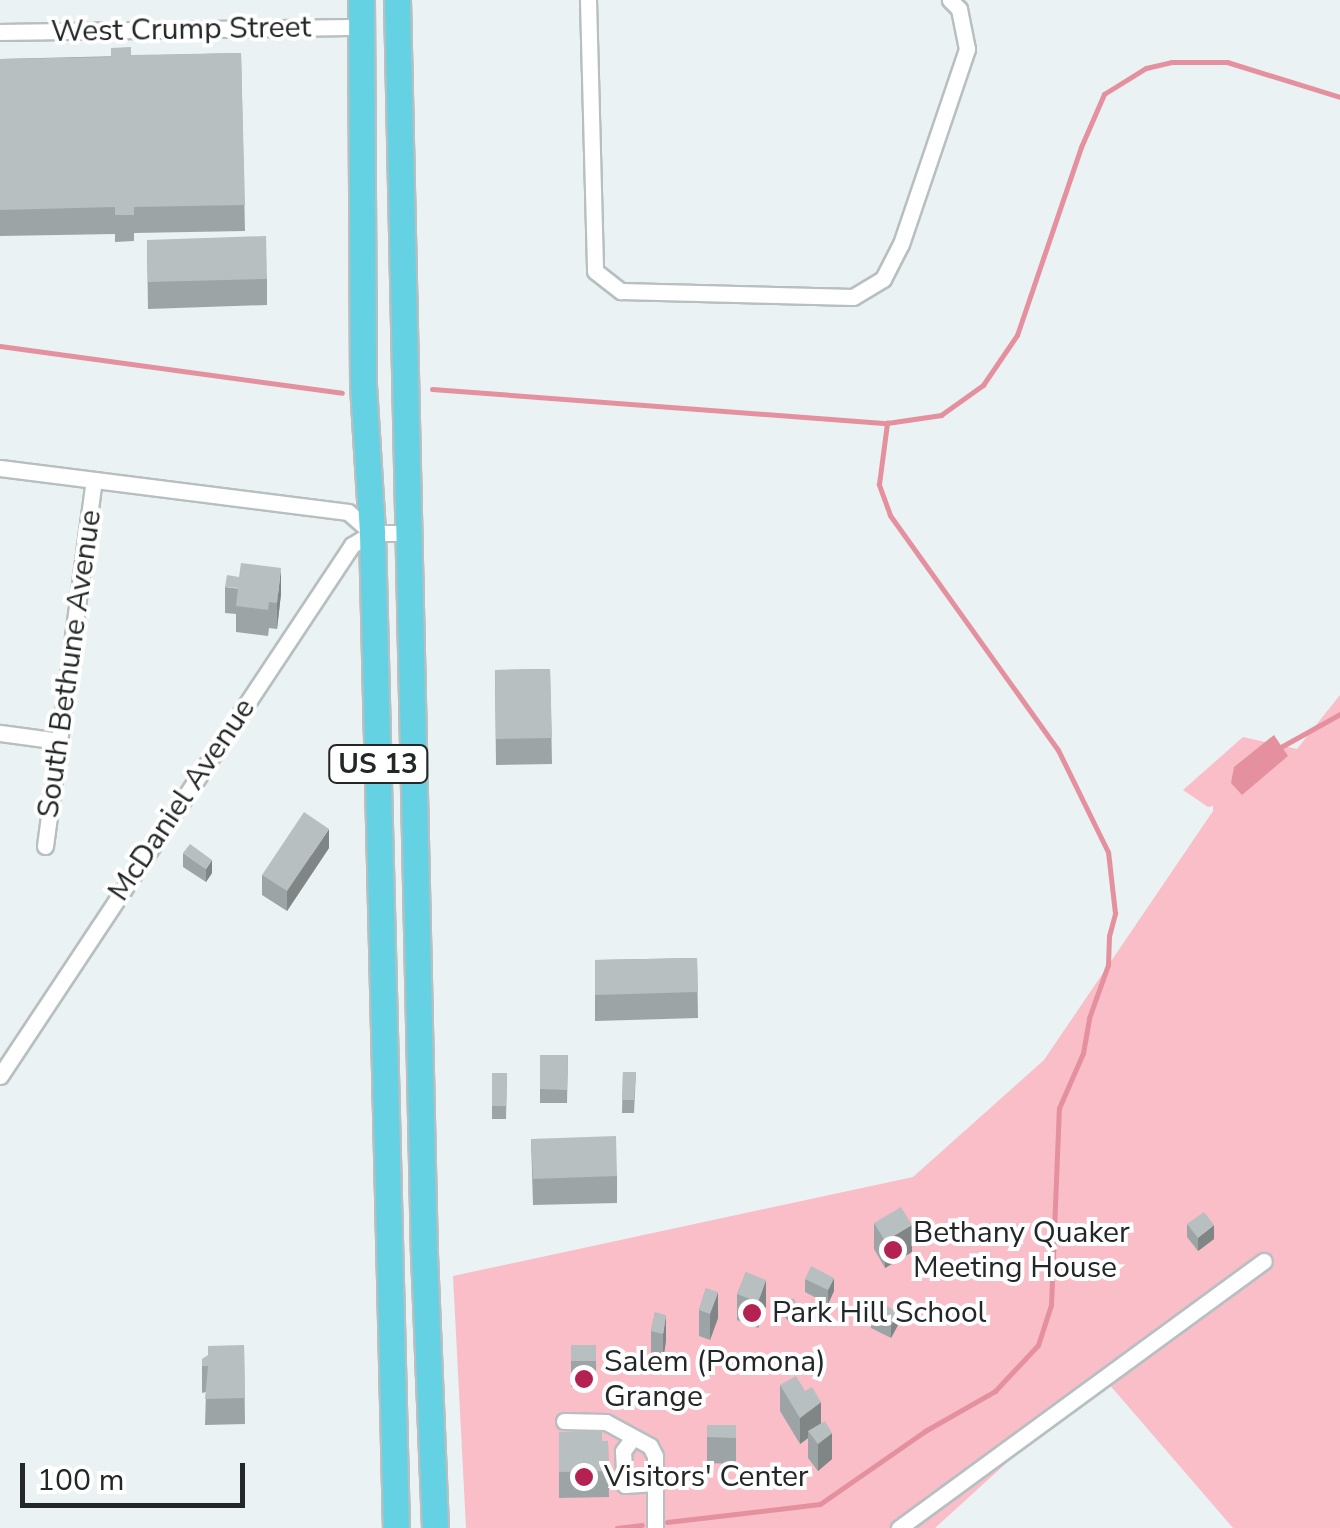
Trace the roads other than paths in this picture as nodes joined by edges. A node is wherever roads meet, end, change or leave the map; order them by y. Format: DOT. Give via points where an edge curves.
graph roads {
  1 [pos="360,0"];
  2 [pos="397,0"];
  3 [pos="588,0"];
  4 [pos="950,0"];
  5 [pos="361,27"];
  6 [pos="0,32"];
  7 [pos="0,468"];
  8 [pos="94,481"];
  9 [pos="372,533"];
  10 [pos="409,533"];
  11 [pos="0,734"];
  12 [pos="59,740"];
  13 [pos="45,846"];
  14 [pos="0,1040"];
  15 [pos="21,1043"];
  16 [pos="0,1076"];
  17 [pos="1264,1261"];
  18 [pos="564,1422"];
  19 [pos="632,1439"];
  20 [pos="655,1484"];
  21 [pos="396,1528"];
  22 [pos="435,1528"];
  23 [pos="654,1528"];
  24 [pos="899,1528"];
  1 -- 5 [label="highway, US 13"];
  2 -- 10 [label="highway, US 13"];
  3 -- 4 [label="street" via="595,271 622,291 853,298 883,280 901,244 967,49 959,9"];
  5 -- 6 [label="street, West Crump Street"];
  5 -- 9 [label="highway, US 13" via="361,283"];
  7 -- 8 [label="street"];
  8 -- 9 [label="street" via="348,512"];
  8 -- 12 [label="street, South Bethune Avenue"];
  9 -- 10 [label="street"];
  9 -- 15 [label="street, McDaniel Avenue" via="352,545"];
  9 -- 21 [label="highway, US 13"];
  10 -- 22 [label="highway, US 13"];
  11 -- 12 [label="street"];
  12 -- 13 [label="street, South Bethune Avenue"];
  14 -- 15 [label="street"];
  15 -- 16 [label="street, McDaniel Avenue"];
  17 -- 24 [label="street"];
  18 -- 19 [label="street" via="606,1422"];
  19 -- 20 [label="street" via="650,1446"];
  19 -- 20 [label="street" via="624,1451 625,1485"];
  20 -- 23 [label="street"];
}
